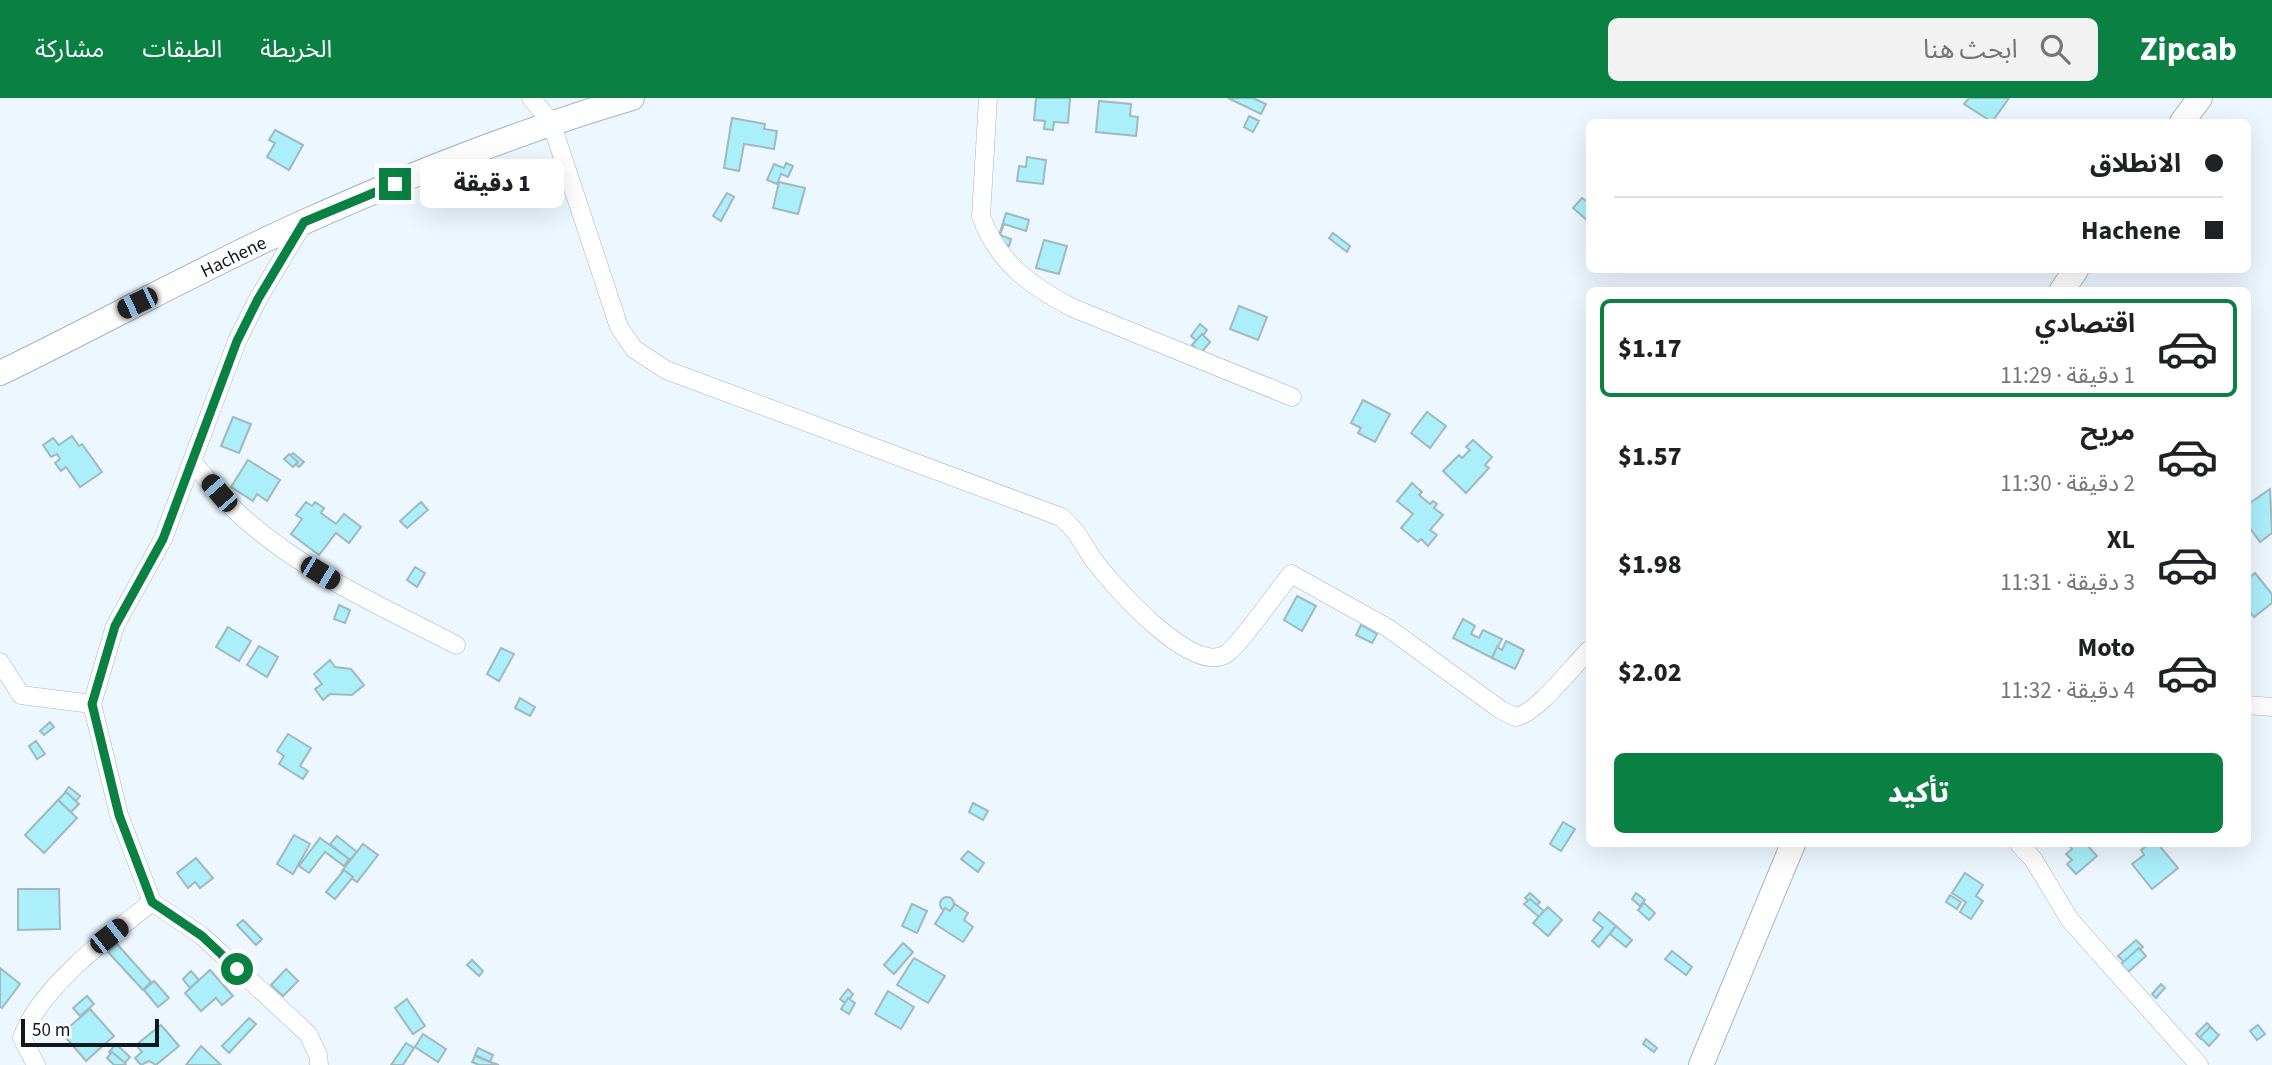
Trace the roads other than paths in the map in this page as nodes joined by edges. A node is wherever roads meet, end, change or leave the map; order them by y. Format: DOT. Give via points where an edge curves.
graph roads {
  1 [pos="531,98"];
  2 [pos="632,98"];
  3 [pos="988,98"];
  4 [pos="2200,98"];
  5 [pos="2184,119"];
  6 [pos="551,122"];
  7 [pos="304,222"];
  8 [pos="0,373"];
  9 [pos="1292,397"];
  10 [pos="193,463"];
  11 [pos="456,645"];
  12 [pos="1586,653"];
  13 [pos="0,662"];
  14 [pos="92,704"];
  15 [pos="2251,705"];
  16 [pos="2272,707"];
  17 [pos="1792,847"];
  18 [pos="2022,847"];
  19 [pos="152,902"];
  20 [pos="36,1065"];
  21 [pos="319,1065"];
  22 [pos="1701,1065"];
  23 [pos="2199,1065"];
  1 -- 6 [label="street"];
  2 -- 6 [label="street, Hachene"];
  3 -- 9 [label="street" via="982,216 987,233 1013,270 1041,292 1073,308"];
  4 -- 5 [label="street"];
  6 -- 7 [label="street, Hachene"];
  6 -- 12 [label="street" via="619,327 634,349 666,370 1061,517 1076,529 1093,559 1152,625 1205,659 1228,654 1290,575 1388,628 1516,717 1535,709"];
  7 -- 8 [label="street, Hachene"];
  7 -- 10 [label="street" via="237,341"];
  10 -- 11 [label="street" via="233,508 282,548 338,584"];
  10 -- 14 [label="street" via="163,539 115,626"];
  13 -- 14 [label="street" via="20,695"];
  14 -- 19 [label="street" via="119,815"];
  15 -- 16 [label="street"];
  17 -- 22 [label="street"];
  18 -- 23 [label="street" via="2070,920"];
  19 -- 20 [label="street" via="74,968 27,1022 22,1038"];
  19 -- 21 [label="street" via="202,936 308,1034"];
}
